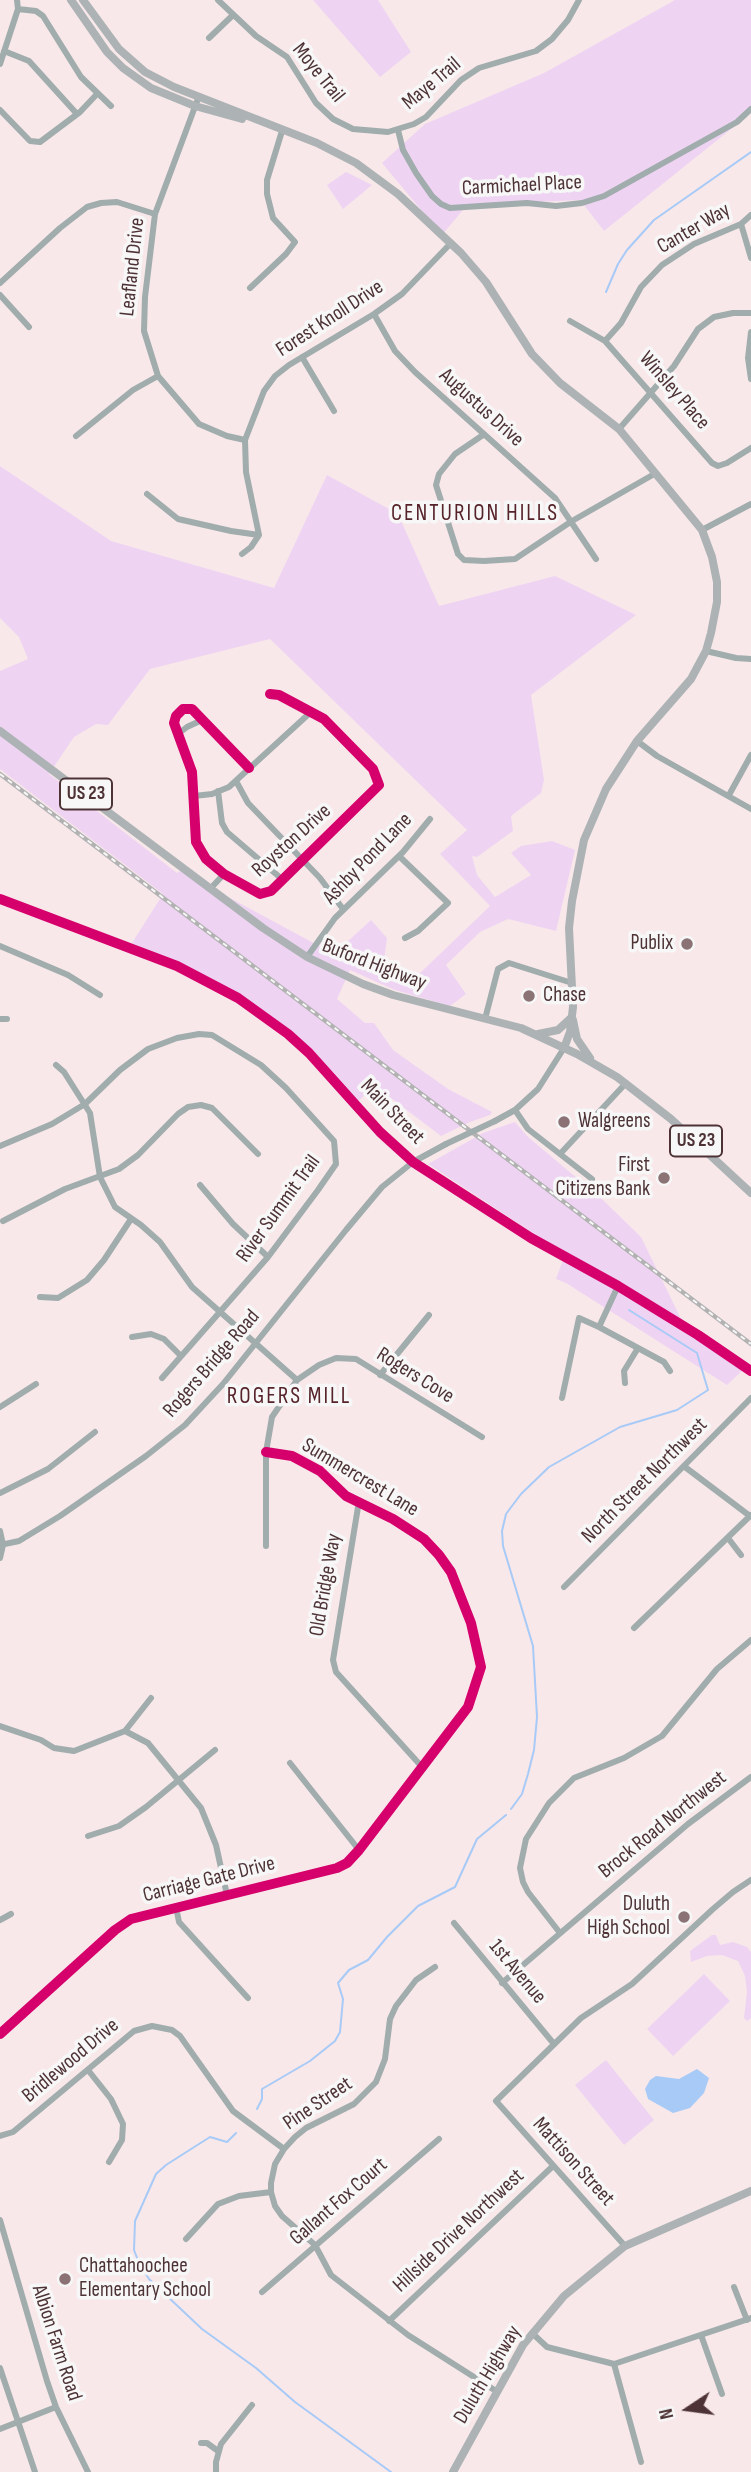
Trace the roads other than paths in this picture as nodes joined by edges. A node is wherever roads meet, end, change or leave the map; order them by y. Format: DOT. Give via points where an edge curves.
graph roads {
  1 [pos="17,0"];
  2 [pos="71,0"];
  3 [pos="83,0"];
  4 [pos="218,0"];
  5 [pos="579,0"];
  6 [pos="18,9"];
  7 [pos="233,15"];
  8 [pos="209,38"];
  9 [pos="4,51"];
  10 [pos="0,64"];
  11 [pos="97,94"];
  12 [pos="198,96"];
  13 [pos="111,106"];
  14 [pos="195,106"];
  15 [pos="751,109"];
  16 [pos="0,110"];
  17 [pos="77,114"];
  18 [pos="398,130"];
  19 [pos="282,131"];
  20 [pos="366,131"];
  21 [pos="155,214"];
  22 [pos="751,215"];
  23 [pos="741,224"];
  24 [pos="451,243"];
  25 [pos="751,258"];
  26 [pos="0,283"];
  27 [pos="250,288"];
  28 [pos="0,295"];
  29 [pos="751,313"];
  30 [pos="374,314"];
  31 [pos="570,321"];
  32 [pos="29,327"];
  33 [pos="751,333"];
  34 [pos="605,341"];
  35 [pos="302,357"];
  36 [pos="158,376"];
  37 [pos="751,379"];
  38 [pos="652,391"];
  39 [pos="334,411"];
  40 [pos="619,429"];
  41 [pos="483,435"];
  42 [pos="76,436"];
  43 [pos="245,440"];
  44 [pos="751,449"];
  45 [pos="656,472"];
  46 [pos="147,494"];
  47 [pos="751,504"];
  48 [pos="572,521"];
  49 [pos="702,530"];
  50 [pos="259,535"];
  51 [pos="242,554"];
  52 [pos="596,559"];
  53 [pos="706,651"];
  54 [pos="751,659"];
  55 [pos="270,694"];
  56 [pos="312,711"];
  57 [pos="202,720"];
  58 [pos="0,731"];
  59 [pos="178,734"];
  60 [pos="638,741"];
  61 [pos="751,755"];
  62 [pos="249,768"];
  63 [pos="236,781"];
  64 [pos="218,791"];
  65 [pos="729,795"];
  66 [pos="194,796"];
  67 [pos="751,809"];
  68 [pos="430,819"];
  69 [pos="400,856"];
  70 [pos="304,860"];
  71 [pos="224,874"];
  72 [pos="283,880"];
  73 [pos="210,888"];
  74 [pos="0,899"];
  75 [pos="343,909"];
  76 [pos="405,938"];
  77 [pos="0,946"];
  78 [pos="307,957"];
  79 [pos="572,982"];
  80 [pos="100,995"];
  81 [pos="572,1017"];
  82 [pos="485,1019"];
  83 [pos="538,1034"];
  84 [pos="564,1048"];
  85 [pos="56,1065"];
  86 [pos="596,1065"];
  87 [pos="626,1083"];
  88 [pos="85,1104"];
  89 [pos="514,1110"];
  90 [pos="0,1146"];
  91 [pos="258,1154"];
  92 [pos="560,1154"];
  93 [pos="413,1162"];
  94 [pos="100,1177"];
  95 [pos="592,1179"];
  96 [pos="200,1185"];
  97 [pos="751,1194"];
  98 [pos="131,1219"];
  99 [pos="3,1221"];
  100 [pos="268,1256"];
  101 [pos="618,1286"];
  102 [pos="40,1297"];
  103 [pos="220,1313"];
  104 [pos="429,1315"];
  105 [pos="599,1326"];
  106 [pos="132,1337"];
  107 [pos="254,1344"];
  108 [pos="638,1348"];
  109 [pos="181,1356"];
  110 [pos="670,1371"];
  111 [pos="751,1371"];
  112 [pos="380,1375"];
  113 [pos="162,1378"];
  114 [pos="297,1380"];
  115 [pos="625,1382"];
  116 [pos="36,1384"];
  117 [pos="562,1398"];
  118 [pos="751,1398"];
  119 [pos="0,1407"];
  120 [pos="94,1432"];
  121 [pos="482,1437"];
  122 [pos="266,1452"];
  123 [pos="685,1467"];
  124 [pos="0,1493"];
  125 [pos="359,1502"];
  126 [pos="751,1516"];
  127 [pos="0,1531"];
  128 [pos="728,1538"];
  129 [pos="2,1545"];
  130 [pos="266,1546"];
  131 [pos="741,1555"];
  132 [pos="0,1558"];
  133 [pos="564,1587"];
  134 [pos="634,1628"];
  135 [pos="751,1640"];
  136 [pos="151,1698"];
  137 [pos="0,1726"];
  138 [pos="125,1731"];
  139 [pos="215,1750"];
  140 [pos="290,1763"];
  141 [pos="422,1768"];
  142 [pos="751,1777"];
  143 [pos="178,1782"];
  144 [pos="88,1836"];
  145 [pos="359,1850"];
  146 [pos="751,1880"];
  147 [pos="227,1895"];
  148 [pos="176,1907"];
  149 [pos="11,1914"];
  150 [pos="0,1920"];
  151 [pos="454,1923"];
  152 [pos="560,1933"];
  153 [pos="435,1967"];
  154 [pos="502,1983"];
  155 [pos="248,1998"];
  156 [pos="0,2034"];
  157 [pos="554,2044"];
  158 [pos="88,2070"];
  159 [pos="0,2136"];
  160 [pos="439,2139"];
  161 [pos="284,2149"];
  162 [pos="110,2161"];
  163 [pos="553,2166"];
  164 [pos="751,2191"];
  165 [pos="271,2192"];
  166 [pos="0,2220"];
  167 [pos="186,2239"];
  168 [pos="315,2245"];
  169 [pos="625,2246"];
  170 [pos="734,2287"];
  171 [pos="262,2292"];
  172 [pos="749,2319"];
  173 [pos="389,2321"];
  174 [pos="532,2333"];
  175 [pos="701,2335"];
  176 [pos="614,2364"];
  177 [pos="0,2368"];
  178 [pos="496,2392"];
  179 [pos="722,2394"];
  180 [pos="252,2405"];
  181 [pos="57,2407"];
  182 [pos="18,2424"];
  183 [pos="0,2429"];
  184 [pos="201,2443"];
  185 [pos="218,2451"];
  186 [pos="641,2462"];
  187 [pos="35,2472"];
  188 [pos="88,2472"];
  189 [pos="216,2472"];
  190 [pos="453,2472"];
  1 -- 6 [label="street"];
  2 -- 14 [label="main road" via="123,68 151,88"];
  3 -- 12 [label="main road" via="119,49 145,72"];
  4 -- 7 [label="street, Moye Trail"];
  5 -- 18 [label="street, Maye Trail" via="552,39 536,51 479,68 426,117"];
  6 -- 9 [label="street"];
  6 -- 11 [label="street" via="36,10 43,16"];
  7 -- 8 [label="street"];
  7 -- 20 [label="street, Moye Trail" via="287,58 316,103 333,119"];
  9 -- 10 [label="street"];
  9 -- 17 [label="street" via="29,61"];
  11 -- 13 [label="street"];
  11 -- 17 [label="street"];
  12 -- 14 [label="street, Leafland Drive"];
  12 -- 19 [label="main road"];
  14 -- 19 [label="main road"];
  14 -- 21 [label="street, Leafland Drive"];
  15 -- 18 [label="street, Carmichael Place" via="737,122 604,196 556,206 527,203 450,208 432,196 416,173"];
  16 -- 17 [label="street" via="34,142"];
  18 -- 20 [label="street, Maye Trail"];
  19 -- 24 [label="main road" via="317,143 374,174"];
  19 -- 27 [label="street" via="267,194 274,218 295,242"];
  21 -- 26 [label="street" via="117,202 87,207"];
  21 -- 36 [label="street, Leafland Drive" via="144,331"];
  22 -- 23 [label="street, Canter Way"];
  23 -- 25 [label="street"];
  23 -- 34 [label="street, Canter Way" via="694,244 662,265 641,287"];
  24 -- 30 [label="street, Forest Knoll Drive" via="402,294"];
  24 -- 40 [label="main road" via="486,282 532,354 560,383"];
  28 -- 32 [label="street"];
  29 -- 38 [label="street" via="708,321"];
  30 -- 35 [label="street, Forest Knoll Drive"];
  30 -- 41 [label="street, Augustus Drive" via="395,351"];
  31 -- 34 [label="street, Winsley Place"];
  33 -- 37 [label="street"];
  34 -- 38 [label="street, Winsley Place"];
  35 -- 39 [label="street"];
  35 -- 43 [label="street, Forest Knoll Drive" via="275,376 264,391"];
  36 -- 42 [label="street"];
  36 -- 43 [label="street, Leafland Drive" via="199,424"];
  38 -- 40 [label="street"];
  38 -- 44 [label="street, Winsley Place" via="712,463 727,463"];
  40 -- 45 [label="main road"];
  41 -- 48 [label="street, Augustus Drive" via="555,498"];
  41 -- 48 [label="street" via="455,454 436,485 458,554 464,560 515,559"];
  43 -- 50 [label="street, Forest Knoll Drive" via="246,472"];
  45 -- 48 [label="street"];
  45 -- 49 [label="main road"];
  46 -- 50 [label="street" via="178,519"];
  47 -- 49 [label="street"];
  48 -- 52 [label="street, Augustus Drive"];
  49 -- 53 [label="main road" via="717,582"];
  50 -- 51 [label="street"];
  53 -- 54 [label="street"];
  53 -- 60 [label="main road" via="691,679"];
  55 -- 56 [label="street, Royston Drive"];
  56 -- 62 [label="street"];
  56 -- 70 [label="street, Royston Drive" via="373,769 379,785"];
  57 -- 59 [label="street"];
  57 -- 59 [label="street" via="192,709 183,709 174,720"];
  57 -- 62 [label="street"];
  58 -- 73 [label="main road, Buford Highway / US 23"];
  59 -- 66 [label="street, Royston Drive" via="192,772"];
  60 -- 65 [label="street"];
  60 -- 79 [label="main road" via="606,789 584,841 570,915"];
  61 -- 65 [label="street"];
  62 -- 63 [label="street"];
  63 -- 64 [label="street"];
  63 -- 70 [label="street" via="248,803"];
  64 -- 66 [label="street"];
  64 -- 72 [label="street" via="227,832"];
  65 -- 67 [label="street"];
  66 -- 71 [label="street, Royston Drive" via="196,842 206,859"];
  68 -- 69 [label="street, Ashby Pond Lane"];
  69 -- 75 [label="street, Ashby Pond Lane"];
  69 -- 76 [label="street" via="448,903"];
  70 -- 72 [label="street, Royston Drive"];
  70 -- 75 [label="street"];
  71 -- 72 [label="street, Royston Drive" via="260,894"];
  71 -- 73 [label="street, Royston Drive"];
  73 -- 78 [label="main road, Buford Highway / US 23"];
  74 -- 93 [label="street, Main Street" via="177,966 237,998 309,1053"];
  75 -- 78 [label="street, Ashby Pond Lane"];
  77 -- 80 [label="street" via="68,975"];
  78 -- 82 [label="main road, Buford Highway / US 23" via="393,995"];
  79 -- 81 [label="main road"];
  79 -- 82 [label="street" via="509,963 498,969"];
  81 -- 83 [label="main road" via="558,1030"];
  81 -- 84 [label="main road"];
  81 -- 86 [label="main road" via="582,1049"];
  82 -- 83 [label="main road, Buford Highway / US 23"];
  83 -- 84 [label="main road, Buford Highway / US 23"];
  84 -- 86 [label="main road, Buford Highway / US 23"];
  84 -- 89 [label="street, Rogers Bridge Road" via="538,1089"];
  85 -- 88 [label="street"];
  86 -- 87 [label="main road, Buford Highway / US 23"];
  87 -- 92 [label="street"];
  87 -- 97 [label="main road, Buford Highway / US 23" via="686,1131"];
  88 -- 90 [label="street, River Summit Trail"];
  88 -- 94 [label="street"];
  88 -- 100 [label="street, River Summit Trail" via="148,1049 177,1038 212,1035 261,1065 320,1124 337,1152 336,1164"];
  89 -- 92 [label="street" via="528,1129"];
  89 -- 93 [label="street, Rogers Bridge Road, bridge"];
  91 -- 94 [label="street" via="212,1108 194,1105 178,1114 129,1162"];
  92 -- 95 [label="street"];
  93 -- 101 [label="street, Main Street" via="541,1244"];
  93 -- 107 [label="street, Rogers Bridge Road" via="375,1196"];
  94 -- 98 [label="street" via="116,1207"];
  94 -- 99 [label="street" via="65,1189"];
  96 -- 100 [label="street"];
  98 -- 102 [label="street" via="87,1280 58,1298"];
  98 -- 103 [label="street" via="160,1242 192,1287"];
  100 -- 103 [label="street, River Summit Trail"];
  101 -- 105 [label="street"];
  101 -- 111 [label="street, Main Street"];
  103 -- 107 [label="street"];
  103 -- 109 [label="street, River Summit Trail"];
  104 -- 112 [label="street"];
  105 -- 108 [label="street"];
  105 -- 117 [label="street" via="579,1318"];
  106 -- 109 [label="street" via="151,1334"];
  107 -- 114 [label="street"];
  107 -- 129 [label="street, Rogers Bridge Road" via="223,1384 168,1440 28,1536"];
  108 -- 110 [label="street" via="664,1362"];
  108 -- 115 [label="street" via="624,1371"];
  109 -- 113 [label="street, River Summit Trail"];
  112 -- 114 [label="street, Rogers Cove" via="356,1359 336,1358"];
  112 -- 121 [label="street, Rogers Cove"];
  114 -- 122 [label="street, Rogers Cove" via="272,1417"];
  116 -- 119 [label="street"];
  118 -- 123 [label="street, North Street Northwest"];
  120 -- 124 [label="street" via="48,1469"];
  122 -- 125 [label="street, Summercrest Lane" via="292,1456 320,1471"];
  122 -- 130 [label="street, Rogers Cove"];
  123 -- 126 [label="street"];
  123 -- 133 [label="street, North Street Northwest"];
  125 -- 141 [label="street, Old Bridge Way" via="333,1660 336,1672"];
  125 -- 141 [label="street, Summercrest Lane" via="424,1539 439,1555 451,1572 477,1646 481,1667 468,1707"];
  126 -- 128 [label="street"];
  127 -- 129 [label="street"];
  128 -- 131 [label="street"];
  128 -- 134 [label="street"];
  129 -- 132 [label="street"];
  135 -- 152 [label="street" via="717,1669 662,1736 624,1758 575,1777 548,1803 526,1839 520,1868 528,1892"];
  136 -- 138 [label="street"];
  137 -- 138 [label="street" via="54,1748 74,1751"];
  138 -- 143 [label="street" via="148,1743"];
  139 -- 143 [label="street"];
  140 -- 145 [label="street"];
  141 -- 145 [label="street, Carriage Gate Drive"];
  142 -- 152 [label="street, Brock Road Northwest"];
  143 -- 144 [label="street" via="119,1826"];
  143 -- 147 [label="street" via="201,1808"];
  145 -- 147 [label="street, Carriage Gate Drive" via="337,1868"];
  146 -- 157 [label="street" via="632,1984"];
  147 -- 148 [label="street, Carriage Gate Drive"];
  148 -- 155 [label="street" via="179,1922"];
  148 -- 156 [label="street, Carriage Gate Drive" via="131,1919 115,1930"];
  149 -- 150 [label="street"];
  151 -- 154 [label="street, 1st Avenue"];
  152 -- 154 [label="street, Brock Road Northwest"];
  153 -- 161 [label="street, Pine Street" via="416,1980 396,2006 385,2059 369,2091 354,2104 306,2128"];
  154 -- 157 [label="street, 1st Avenue"];
  157 -- 163 [label="street, Mattison Street" via="496,2101"];
  158 -- 159 [label="street, Bridlewood Drive" via="13,2132"];
  158 -- 161 [label="street, Bridlewood Drive" via="140,2028 172,2030 233,2111"];
  158 -- 162 [label="street" via="111,2099 123,2124 122,2140"];
  160 -- 168 [label="street, Gallant Fox Court"];
  161 -- 165 [label="street, Pine Street" via="272,2174"];
  163 -- 169 [label="street, Mattison Street"];
  163 -- 173 [label="street, Hillside Drive Northwest"];
  164 -- 169 [label="main road, Duluth Highway"];
  165 -- 167 [label="street" via="218,2204"];
  165 -- 168 [label="street" via="282,2216"];
  166 -- 181 [label="street, Albion Farm Road"];
  168 -- 171 [label="street, Gallant Fox Court"];
  168 -- 173 [label="street" via="331,2275"];
  169 -- 174 [label="main road, Duluth Highway" via="564,2296"];
  170 -- 172 [label="street"];
  172 -- 175 [label="street"];
  173 -- 178 [label="street"];
  174 -- 176 [label="street" via="547,2347"];
  174 -- 178 [label="main road, Duluth Highway"];
  175 -- 176 [label="street"];
  175 -- 179 [label="street"];
  176 -- 186 [label="street"];
  177 -- 182 [label="street"];
  178 -- 190 [label="main road, Duluth Highway"];
  180 -- 185 [label="street"];
  181 -- 182 [label="street"];
  181 -- 188 [label="street, Albion Farm Road"];
  182 -- 183 [label="street"];
  182 -- 187 [label="street"];
  184 -- 185 [label="street"];
  185 -- 189 [label="street"];
}
